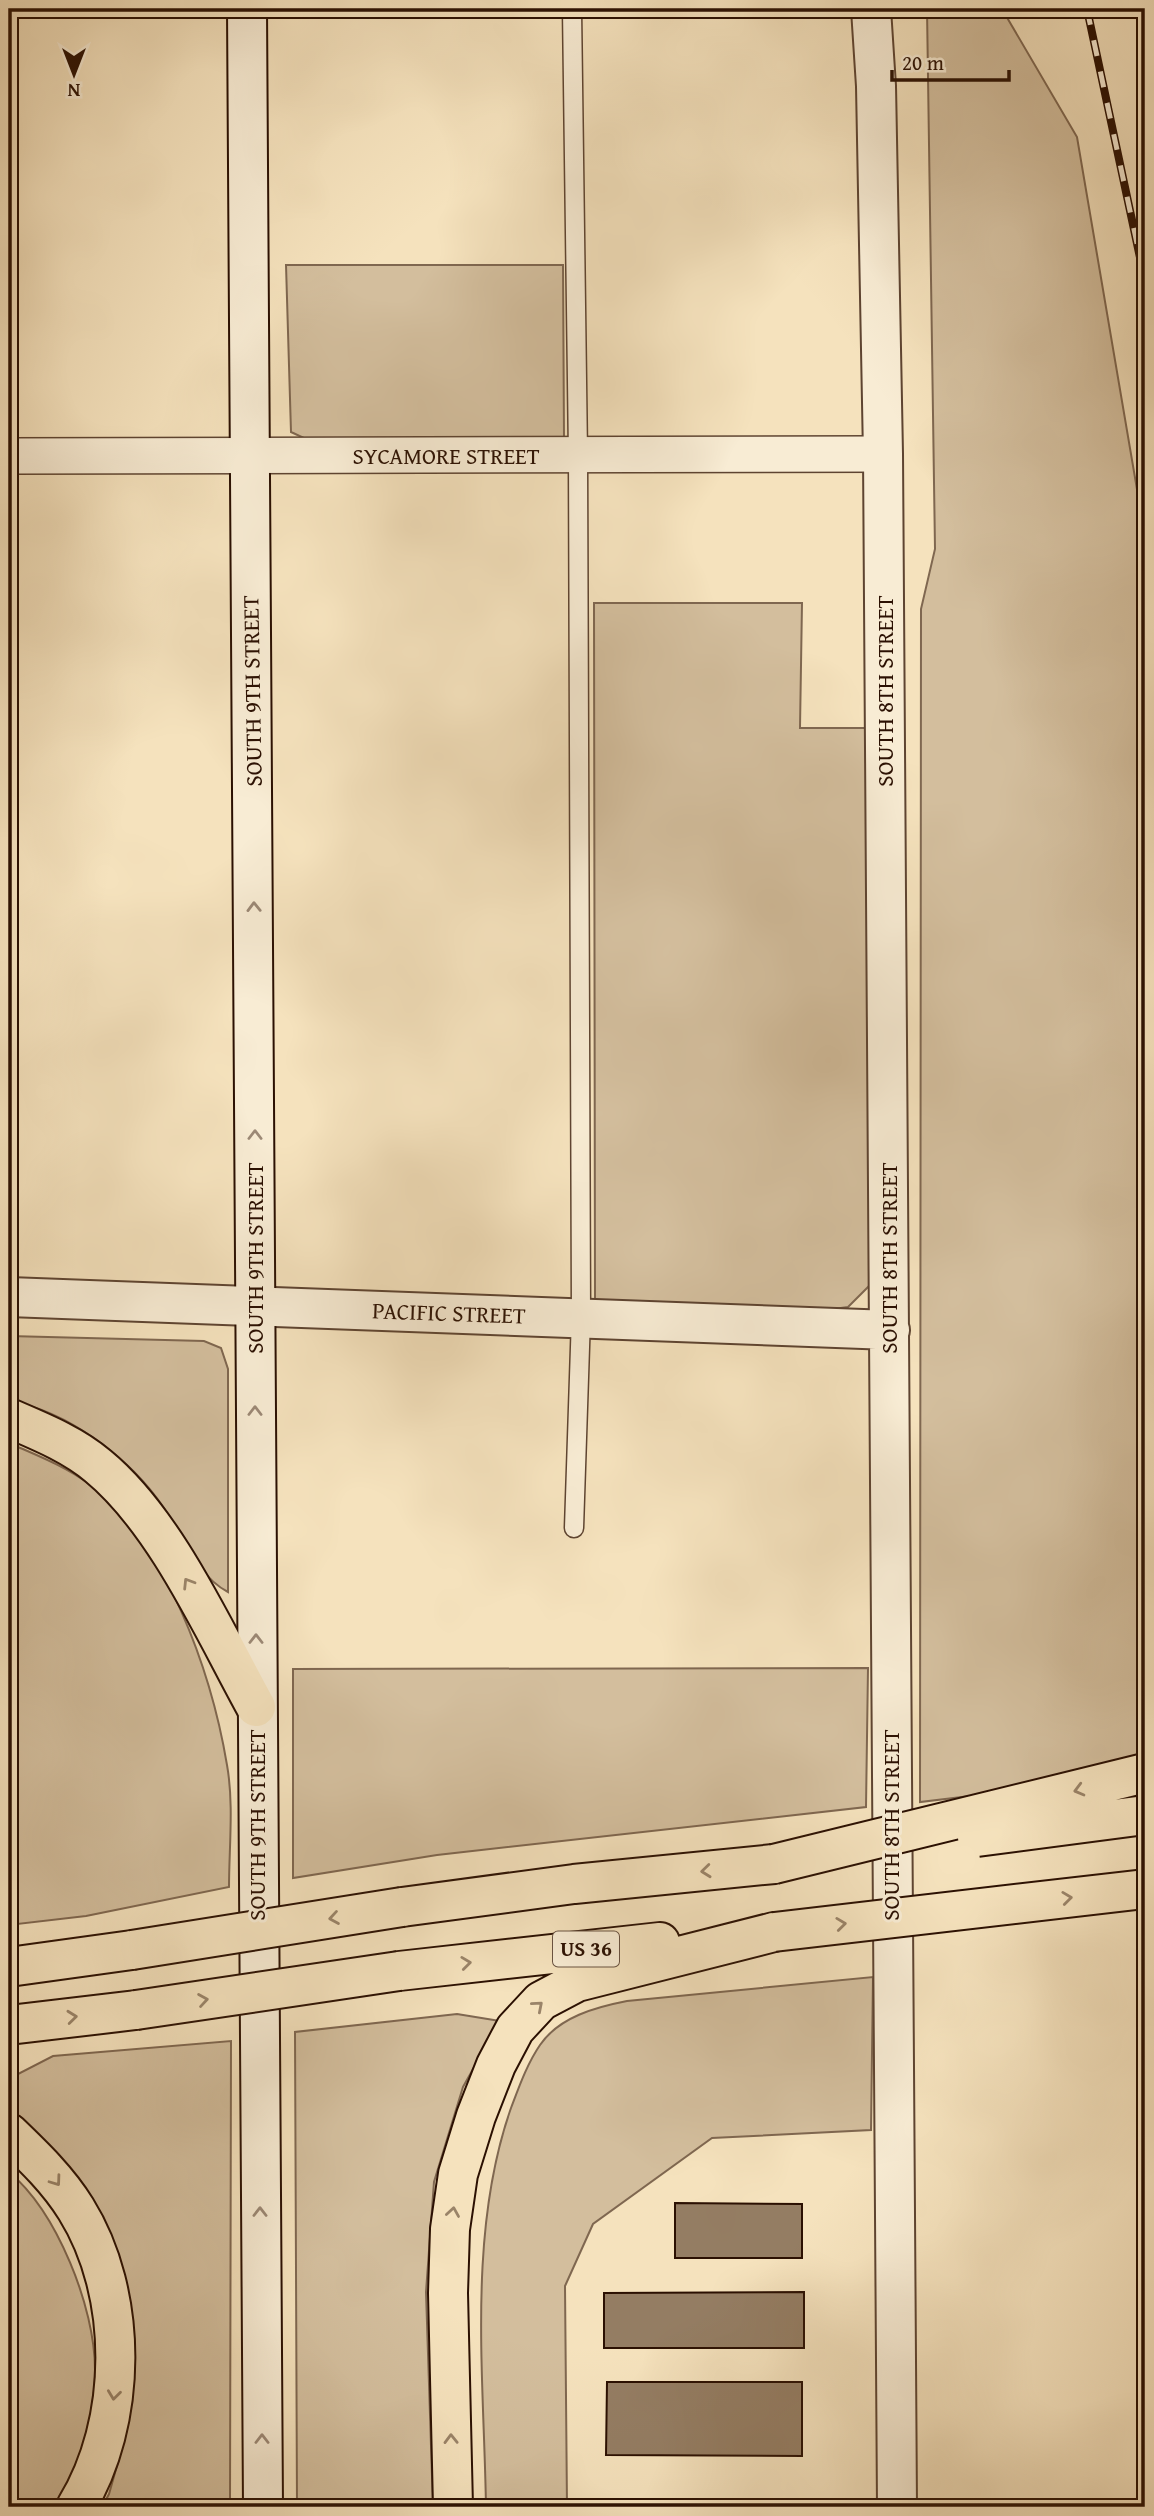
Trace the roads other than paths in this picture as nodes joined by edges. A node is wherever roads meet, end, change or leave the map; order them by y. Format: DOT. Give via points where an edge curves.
graph roads {
  1 [pos="247,9"];
  2 [pos="572,9"];
  3 [pos="871,9"];
  4 [pos="883,454"];
  5 [pos="578,455"];
  6 [pos="9,456"];
  7 [pos="250,457"];
  8 [pos="9,1297"];
  9 [pos="255,1307"];
  10 [pos="581,1317"];
  11 [pos="890,1329"];
  12 [pos="9,1418"];
  13 [pos="574,1528"];
  14 [pos="256,1707"];
  15 [pos="1145,1773"];
  16 [pos="1145,1815"];
  17 [pos="774,1864"];
  18 [pos="1145,1889"];
  19 [pos="774,1931"];
  20 [pos="9,1967"];
  21 [pos="9,2025"];
  22 [pos="9,2133"];
  23 [pos="76,2507"];
  24 [pos="263,2507"];
  25 [pos="453,2507"];
  26 [pos="897,2507"];
  1 -- 7 [label="street, SOUTH 9TH STREET"];
  2 -- 5 [label="lane"];
  3 -- 4 [label="street, SOUTH 8TH STREET"];
  4 -- 5 [label="street, SYCAMORE STREET"];
  4 -- 11 [label="street, SOUTH 8TH STREET"];
  5 -- 7 [label="street, SYCAMORE STREET"];
  5 -- 10 [label="lane"];
  6 -- 7 [label="street, SYCAMORE STREET"];
  9 -- 7 [label="street, SOUTH 9TH STREET, one-way"];
  8 -- 9 [label="street, PACIFIC STREET"];
  9 -- 10 [label="street, PACIFIC STREET"];
  14 -- 9 [label="street, SOUTH 9TH STREET, one-way"];
  10 -- 11 [label="street, PACIFIC STREET"];
  10 -- 13 [label="lane"];
  11 -- 26 [label="street, SOUTH 8TH STREET"];
  14 -- 12 [label="highway, one-way" via="147,1519 98,1466 51,1436"];
  24 -- 14 [label="street, SOUTH 9TH STREET, one-way"];
  15 -- 17 [label="highway, one-way, bridge"];
  16 -- 17 [label="highway, bridge"];
  17 -- 20 [label="highway, one-way, bridge" via="401,1907"];
  19 -- 18 [label="highway, US 36, one-way, bridge"];
  21 -- 19 [label="highway, US 36, one-way, bridge" via="398,1971"];
  25 -- 19 [label="highway, one-way" via="450,2229 458,2174 475,2116 515,2029 541,2001 577,1982"];
  22 -- 23 [label="highway, one-way" via="48,2170 77,2211 98,2260 111,2309 118,2358 112,2410 98,2458"];
}
